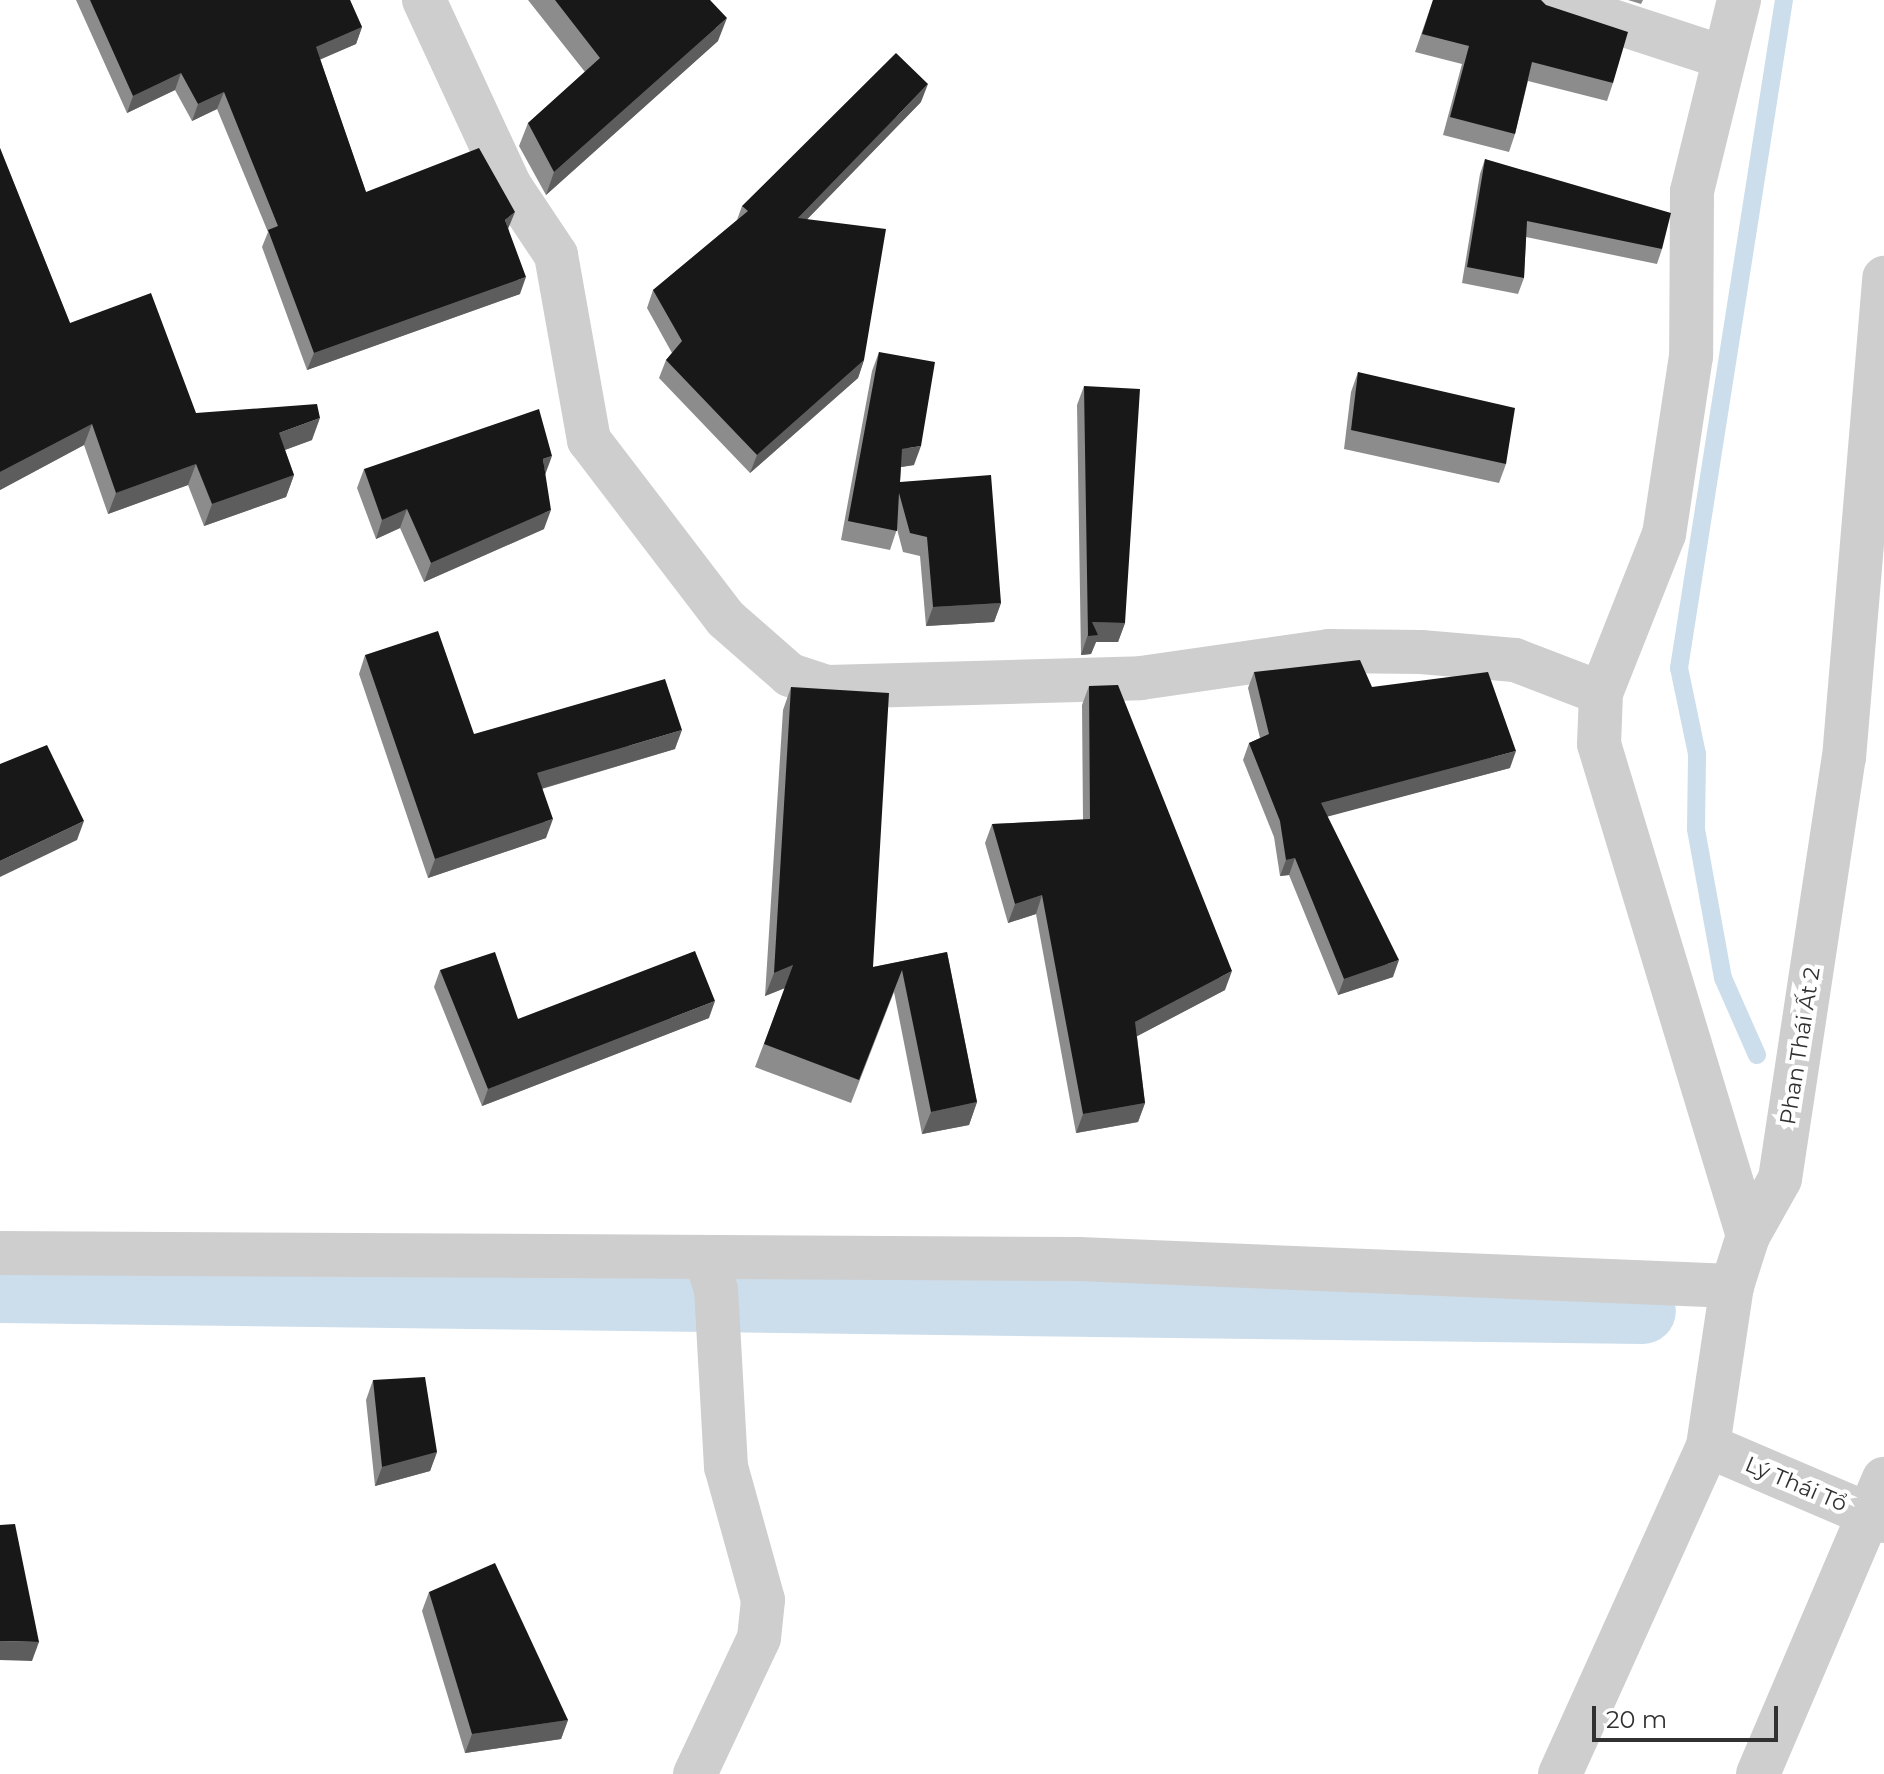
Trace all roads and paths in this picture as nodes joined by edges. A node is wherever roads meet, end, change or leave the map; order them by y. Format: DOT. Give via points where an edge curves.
graph roads {
  1 [pos="424,0"];
  2 [pos="1548,0"];
  3 [pos="1739,0"];
  4 [pos="1719,56"];
  5 [pos="1884,278"];
  6 [pos="1601,693"];
  7 [pos="1748,1236"];
  8 [pos="0,1253"];
  9 [pos="711,1273"];
  10 [pos="1732,1286"];
  11 [pos="1708,1446"];
  12 [pos="1879,1505"];
  13 [pos="695,1774"];
  14 [pos="1560,1774"];
  15 [pos="1758,1774"];
  1 -- 6 [label="street" via="510,186 556,255 589,440 726,619 790,675 828,687 1125,679 1329,651 1421,652 1515,660"];
  2 -- 4 [label="street"];
  3 -- 4 [label="street"];
  4 -- 6 [label="street" via="1692,191 1691,356 1664,534"];
  5 -- 7 [label="street, Phan Thái Ất 2" via="1844,758 1780,1179"];
  6 -- 7 [label="street" via="1599,744"];
  7 -- 10 [label="street, Phan Thái Ất 2"];
  8 -- 9 [label="street"];
  9 -- 10 [label="street" via="1079,1259"];
  9 -- 13 [label="street" via="726,1467 763,1600 759,1638"];
  10 -- 11 [label="street, Phan Thái Ất 2"];
  11 -- 12 [label="street, Lý Thái Tổ"];
  11 -- 14 [label="street, Phan Thái Ất 2"];
  12 -- 15 [label="street"];
}
